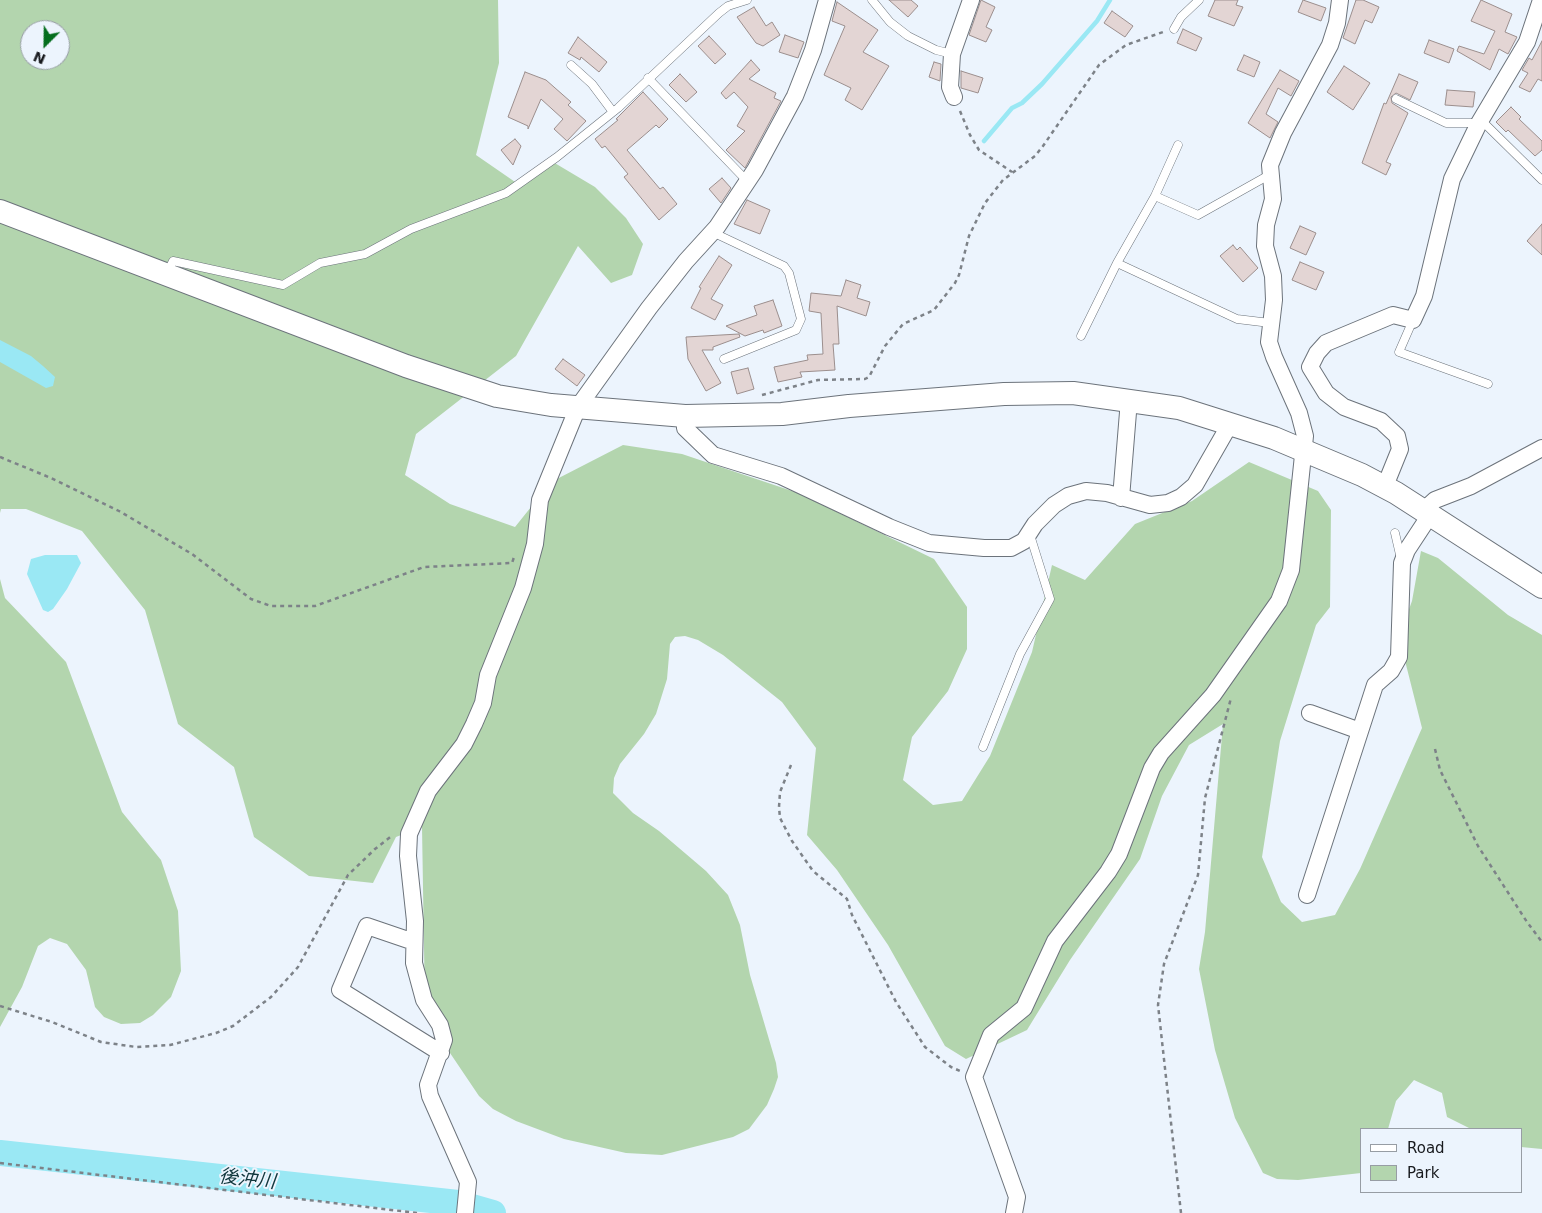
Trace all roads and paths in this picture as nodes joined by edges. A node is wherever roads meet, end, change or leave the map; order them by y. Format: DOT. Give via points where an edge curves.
graph roads {
  1 [pos="747,0"];
  2 [pos="827,0"];
  3 [pos="872,0"];
  4 [pos="971,0"];
  5 [pos="1199,0"];
  6 [pos="1340,0"];
  7 [pos="1541,0"];
  8 [pos="1174,29"];
  9 [pos="952,54"];
  10 [pos="571,65"];
  11 [pos="648,78"];
  12 [pos="954,97"];
  13 [pos="1396,98"];
  14 [pos="613,112"];
  15 [pos="1480,122"];
  16 [pos="1178,145"];
  17 [pos="1012,172"];
  18 [pos="1271,174"];
  19 [pos="1542,180"];
  20 [pos="748,182"];
  21 [pos="1155,196"];
  22 [pos="0,210"];
  23 [pos="712,232"];
  24 [pos="1117,263"];
  25 [pos="166,275"];
  26 [pos="1412,320"];
  27 [pos="1270,323"];
  28 [pos="1081,336"];
  29 [pos="724,359"];
  30 [pos="1488,384"];
  31 [pos="760,395"];
  32 [pos="1129,400"];
  33 [pos="578,407"];
  34 [pos="684,416"];
  35 [pos="1230,424"];
  36 [pos="1542,448"];
  37 [pos="1305,450"];
  38 [pos="0,457"];
  39 [pos="1384,486"];
  40 [pos="1121,498"];
  41 [pos="1427,513"];
  42 [pos="1029,533"];
  43 [pos="1395,533"];
  44 [pos="516,554"];
  45 [pos="1402,563"];
  46 [pos="1542,587"];
  47 [pos="1231,695"];
  48 [pos="1310,713"];
  49 [pos="1360,731"];
  50 [pos="983,747"];
  51 [pos="1435,748"];
  52 [pos="791,765"];
  53 [pos="396,832"];
  54 [pos="1307,895"];
  55 [pos="414,942"];
  56 [pos="1542,942"];
  57 [pos="0,1006"];
  58 [pos="441,1053"];
  59 [pos="974,1077"];
  60 [pos="0,1163"];
  61 [pos="417,1213"];
  62 [pos="465,1213"];
  63 [pos="1014,1213"];
  64 [pos="1181,1213"];
  1 -- 11 [label="lane" via="728,6 719,13"];
  2 -- 20 [label="street" via="813,50 795,96"];
  3 -- 9 [label="lane" via="890,22 908,36"];
  4 -- 9 [label="street"];
  5 -- 8 [label="lane" via="1181,17"];
  6 -- 18 [label="street" via="1330,45 1283,133 1270,165"];
  7 -- 15 [label="street" via="1527,42"];
  8 -- 17 [label="path" via="1126,45 1099,65 1035,156"];
  9 -- 12 [label="street" via="950,87"];
  10 -- 14 [label="lane" via="592,84"];
  11 -- 14 [label="lane"];
  11 -- 20 [label="lane"];
  12 -- 17 [label="path" via="979,150"];
  13 -- 15 [label="lane" via="1446,123"];
  14 -- 25 [label="lane" via="506,193 411,229 365,254 320,263 288,284 173,261"];
  15 -- 19 [label="lane"];
  15 -- 26 [label="street" via="1452,179 1424,296"];
  16 -- 21 [label="lane"];
  17 -- 31 [label="path" via="994,190 974,222 955,283 934,310 903,324 869,377 818,380"];
  18 -- 21 [label="lane" via="1198,215"];
  18 -- 27 [label="street" via="1273,199 1266,225 1265,246 1273,276 1274,300"];
  20 -- 23 [label="street"];
  21 -- 24 [label="lane"];
  22 -- 25 [label="street"];
  23 -- 29 [label="lane" via="784,266 801,319 796,330"];
  23 -- 33 [label="street" via="643,316"];
  24 -- 27 [label="lane" via="1237,319"];
  24 -- 28 [label="lane"];
  25 -- 33 [label="street" via="406,366 497,396"];
  26 -- 30 [label="lane" via="1400,352"];
  26 -- 39 [label="street" via="1393,315 1326,343 1310,368 1326,393 1344,406 1381,421 1397,436 1400,449"];
  27 -- 37 [label="street" via="1274,357 1299,413"];
  32 -- 34 [label="street" via="1073,393 1004,394 782,414"];
  32 -- 35 [label="street" via="1180,408"];
  32 -- 40 [label="street"];
  33 -- 34 [label="street"];
  33 -- 55 [label="street" via="540,500 535,544 523,588 488,675 483,703 464,744 428,791 408,834"];
  34 -- 42 [label="street" via="686,428 713,455 780,476 929,543 1010,548 1024,542"];
  35 -- 37 [label="street"];
  35 -- 40 [label="street" via="1195,484 1181,497 1168,503 1150,505"];
  36 -- 41 [label="street" via="1471,486 1435,500"];
  37 -- 39 [label="street"];
  37 -- 59 [label="street" via="1291,570 1279,601 1213,695 1161,752 1119,854 1055,940 1024,1008 992,1035"];
  38 -- 44 [label="path" via="119,511 192,554 251,599 271,606 315,606 424,567 512,563"];
  39 -- 41 [label="street"];
  40 -- 42 [label="street" via="1086,491 1068,496 1048,511"];
  41 -- 45 [label="street"];
  41 -- 46 [label="street"];
  42 -- 50 [label="lane" via="1050,599 1020,654"];
  43 -- 45 [label="lane"];
  45 -- 49 [label="street" via="1399,658 1391,671 1375,685"];
  47 -- 64 [label="path" via="1205,798 1198,875 1164,964 1158,1005"];
  48 -- 49 [label="street"];
  49 -- 54 [label="street"];
  51 -- 56 [label="path" via="1440,770 1478,846"];
  52 -- 59 [label="path" via="780,792 779,807 780,818 795,847 813,871 847,899 896,1002 924,1047 950,1066"];
  53 -- 57 [label="path" via="348,875 298,967 271,997 233,1026 170,1045 136,1047 101,1042 44,1019"];
  55 -- 58 [label="street" via="414,963 424,1000 440,1025 444,1040"];
  55 -- 58 [label="street" via="367,926 340,990"];
  58 -- 62 [label="street" via="428,1085 468,1182"];
  59 -- 63 [label="street" via="1017,1197"];
  60 -- 61 [label="path"];
}
